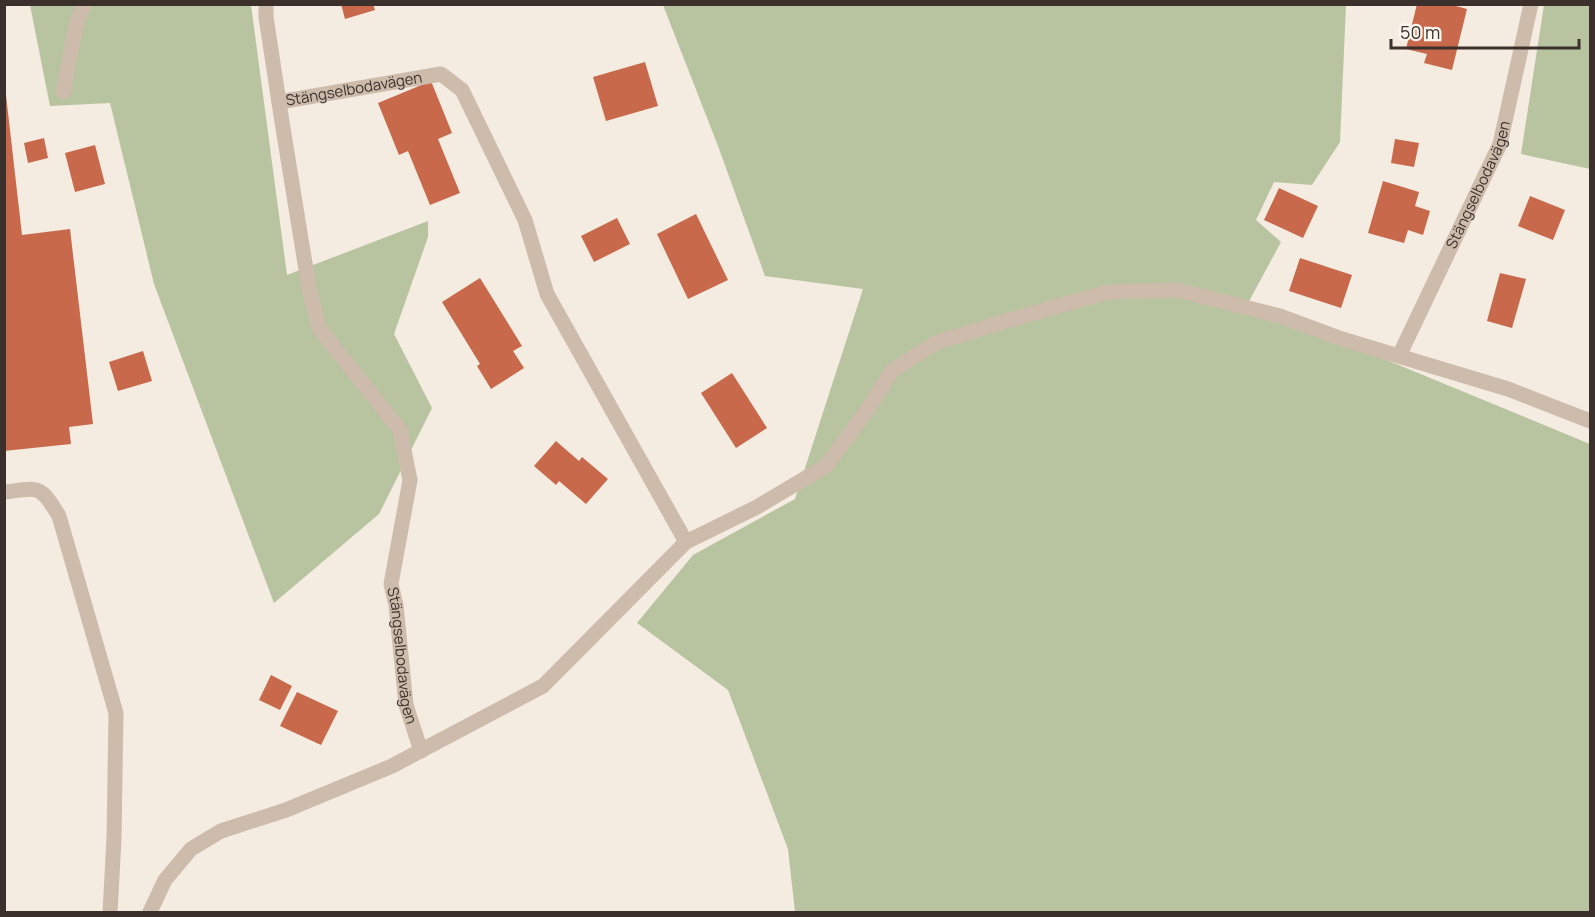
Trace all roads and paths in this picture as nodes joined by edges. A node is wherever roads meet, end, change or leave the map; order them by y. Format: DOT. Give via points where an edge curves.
graph roads {
  1 [pos="84,4"];
  2 [pos="266,4"];
  3 [pos="1531,4"];
  4 [pos="63,92"];
  5 [pos="279,102"];
  6 [pos="1399,356"];
  7 [pos="1590,421"];
  8 [pos="4,492"];
  9 [pos="686,542"];
  10 [pos="421,751"];
  11 [pos="110,912"];
  12 [pos="150,912"];
  1 -- 4 [label="street"];
  2 -- 5 [label="street"];
  3 -- 6 [label="street, Stängselbodavägen" via="1500,144"];
  5 -- 9 [label="street, Stängselbodavägen" via="441,74 462,90 525,220 548,294"];
  5 -- 10 [label="street, Stängselbodavägen" via="309,288 320,328 400,429 410,480 392,584 406,705"];
  6 -- 7 [label="street" via="1508,389"];
  6 -- 9 [label="street" via="1280,316 1177,290 1109,291 937,342 892,371 826,466 757,507"];
  8 -- 11 [label="street" via="36,489 48,496 60,516 116,713"];
  9 -- 10 [label="street" via="543,686"];
  10 -- 12 [label="street" via="286,810 221,831 191,849 165,880"];
}
